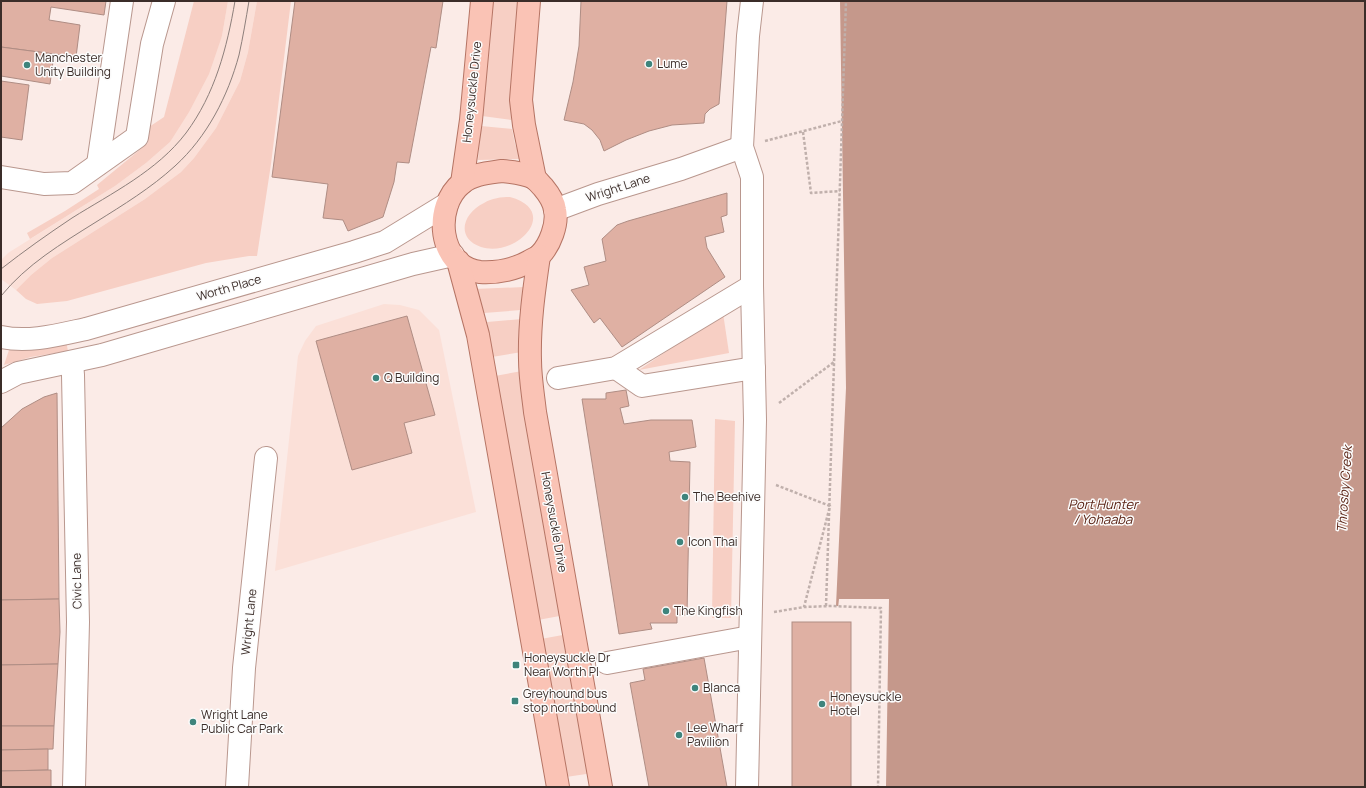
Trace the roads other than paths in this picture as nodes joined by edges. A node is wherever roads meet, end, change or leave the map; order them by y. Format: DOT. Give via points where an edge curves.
graph roads {
  1 [pos="122,1"];
  2 [pos="164,1"];
  3 [pos="482,1"];
  4 [pos="529,1"];
  5 [pos="752,1"];
  6 [pos="742,147"];
  7 [pos="98,164"];
  8 [pos="1,177"];
  9 [pos="535,179"];
  10 [pos="462,183"];
  11 [pos="448,204"];
  12 [pos="555,210"];
  13 [pos="539,256"];
  14 [pos="456,258"];
  15 [pos="752,286"];
  16 [pos="1,337"];
  17 [pos="616,368"];
  18 [pos="754,368"];
  19 [pos="72,369"];
  20 [pos="558,378"];
  21 [pos="1,382"];
  22 [pos="266,458"];
  23 [pos="750,627"];
  24 [pos="607,662"];
  25 [pos="74,787"];
  26 [pos="237,787"];
  27 [pos="558,787"];
  28 [pos="601,787"];
  29 [pos="746,787"];
  1 -- 7 [label="street"];
  2 -- 7 [label="street" via="152,44 137,136"];
  3 -- 10 [label="main road, Honeysuckle Drive" via="471,120"];
  4 -- 9 [label="main road" via="522,100 524,125"];
  5 -- 6 [label="street"];
  6 -- 12 [label="street, Wright Lane"];
  6 -- 15 [label="street" via="752,177"];
  7 -- 8 [label="street" via="72,182 44,184"];
  9 -- 10 [label="main road" via="521,173 502,171 469,178"];
  9 -- 12 [label="main road" via="548,192"];
  10 -- 11 [label="main road" via="454,191"];
  11 -- 14 [label="main road" via="443,227 449,250"];
  11 -- 16 [label="street, Worth Place" via="385,242 354,252 86,329 47,337"];
  12 -- 13 [label="main road" via="553,231"];
  13 -- 14 [label="main road" via="508,271 494,272 479,272 468,268"];
  13 -- 28 [label="main road, Honeysuckle Drive" via="530,330 531,382"];
  14 -- 19 [label="street" via="413,264 142,344"];
  14 -- 27 [label="main road" via="478,335"];
  15 -- 17 [label="street"];
  15 -- 18 [label="street"];
  17 -- 18 [label="street" via="642,386"];
  17 -- 20 [label="street"];
  18 -- 23 [label="street"];
  19 -- 21 [label="street" via="18,373"];
  19 -- 25 [label="street, Civic Lane" via="78,622"];
  22 -- 26 [label="street, Wright Lane" via="244,668"];
  23 -- 24 [label="street"];
  23 -- 29 [label="street"];
}
